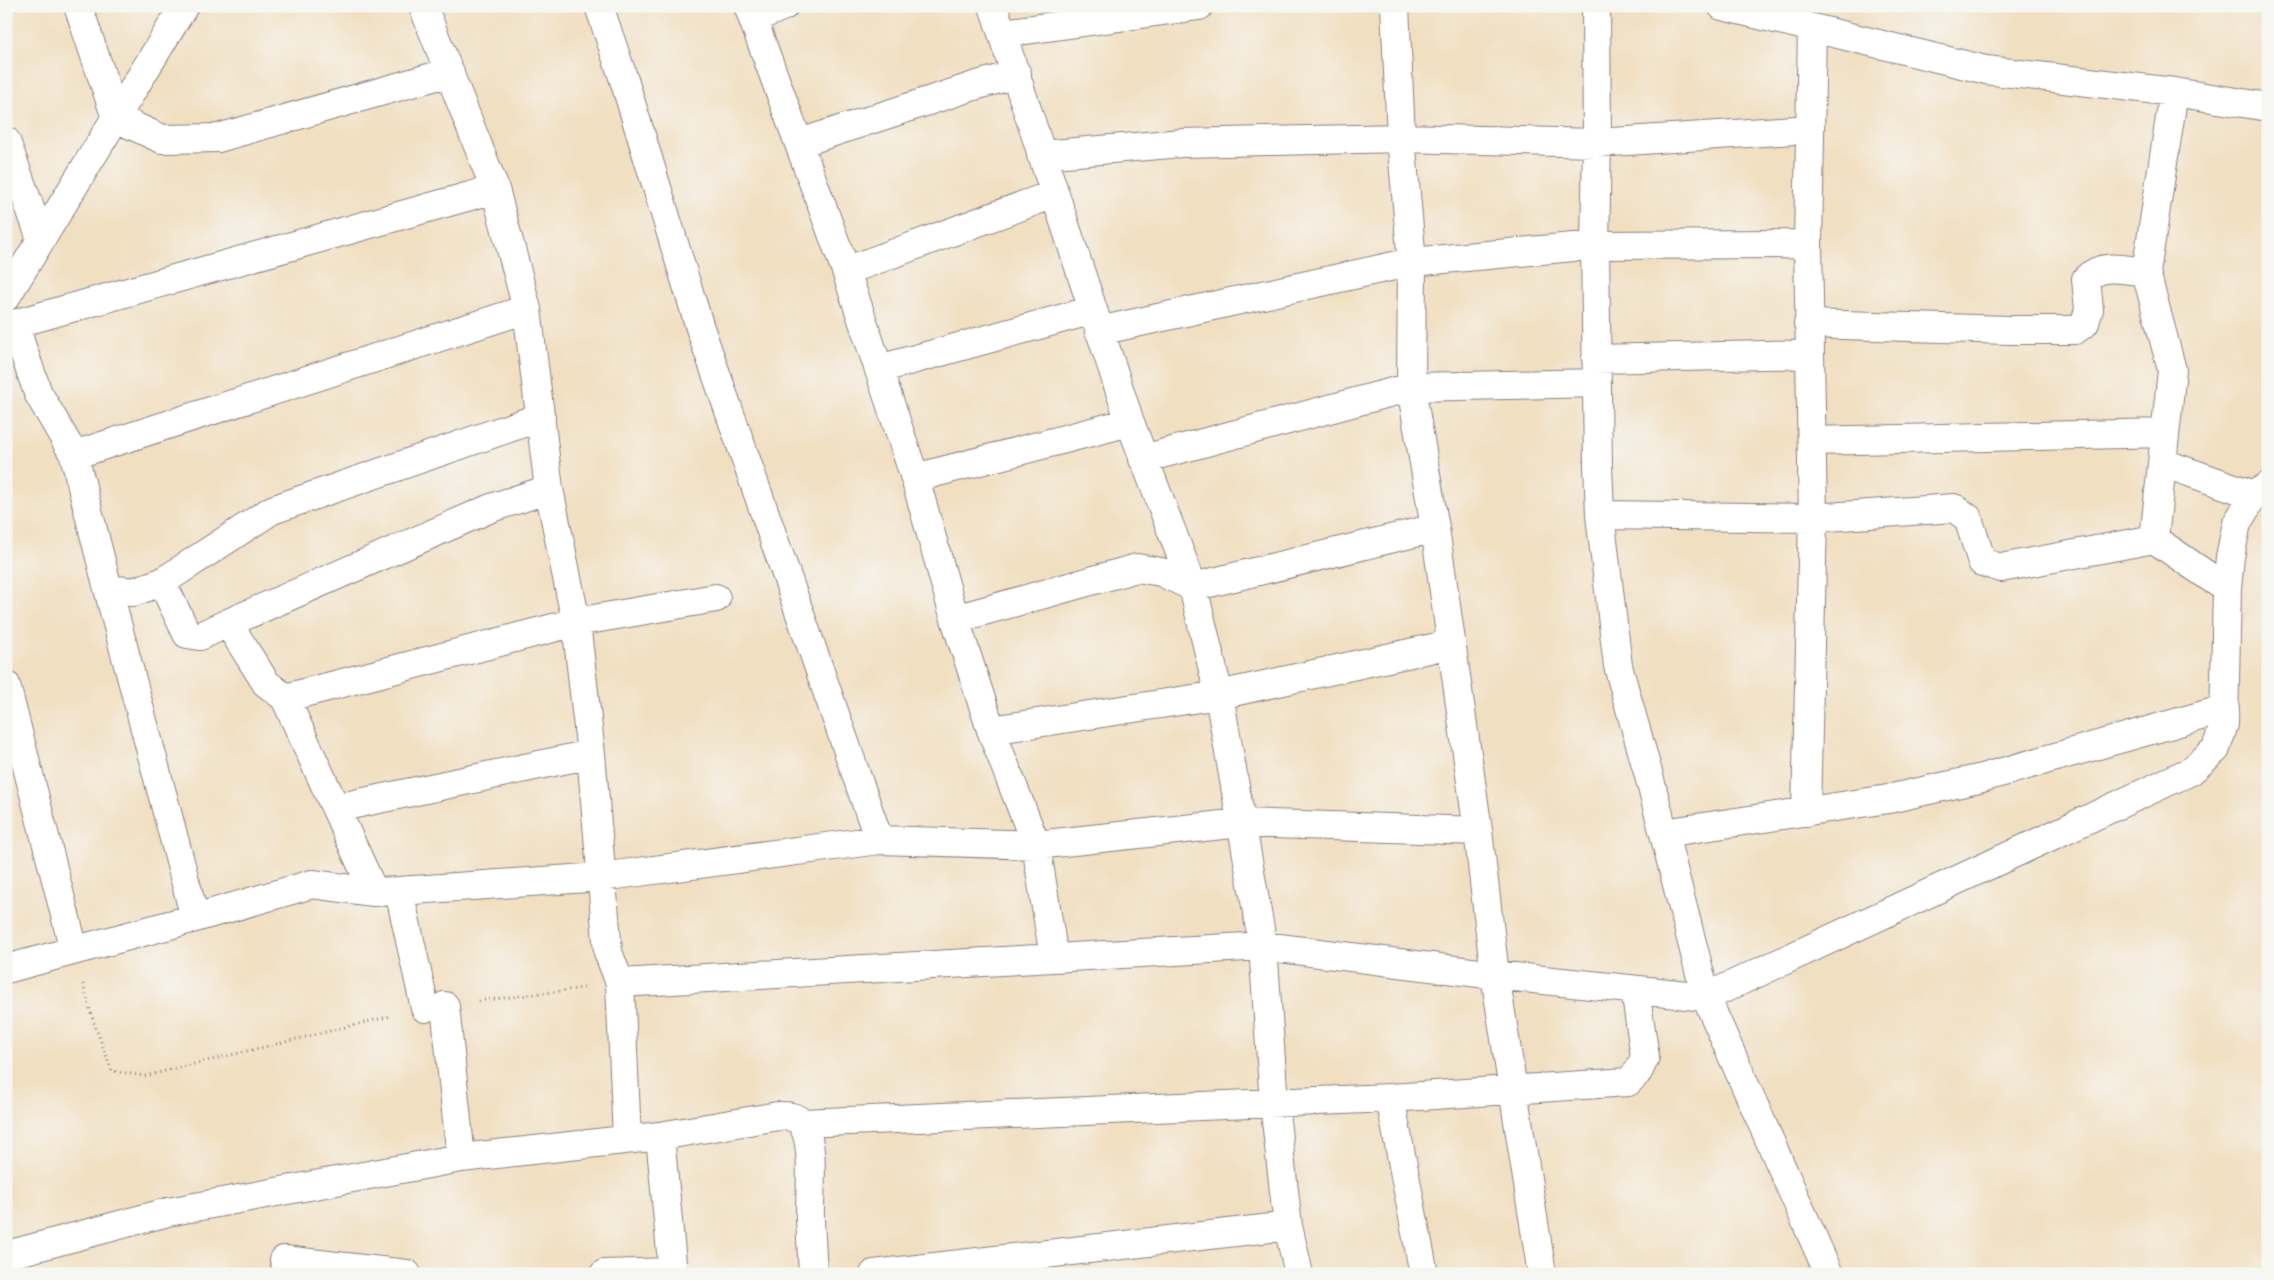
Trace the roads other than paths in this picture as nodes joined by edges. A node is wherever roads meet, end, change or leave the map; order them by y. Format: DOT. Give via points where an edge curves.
graph roads {
  1 [pos="78,6"];
  2 [pos="184,6"];
  3 [pos="423,6"];
  4 [pos="599,6"];
  5 [pos="784,6"];
  6 [pos="994,6"];
  7 [pos="1199,6"];
  8 [pos="1395,6"];
  9 [pos="1596,6"];
  10 [pos="1722,6"];
  11 [pos="751,13"];
  12 [pos="1812,28"];
  13 [pos="1003,33"];
  14 [pos="450,72"];
  15 [pos="1017,74"];
  16 [pos="2174,92"];
  17 [pos="2268,107"];
  18 [pos="116,118"];
  19 [pos="1808,129"];
  20 [pos="1401,138"];
  21 [pos="6,141"];
  22 [pos="800,143"];
  23 [pos="1597,143"];
  24 [pos="1041,155"];
  25 [pos="495,189"];
  26 [pos="1054,194"];
  27 [pos="42,239"];
  28 [pos="1808,244"];
  29 [pos="1595,245"];
  30 [pos="1412,262"];
  31 [pos="846,271"];
  32 [pos="2146,272"];
  33 [pos="6,297"];
  34 [pos="527,309"];
  35 [pos="1096,320"];
  36 [pos="10,324"];
  37 [pos="1808,324"];
  38 [pos="1809,354"];
  39 [pos="879,369"];
  40 [pos="1597,371"];
  41 [pos="1411,387"];
  42 [pos="541,417"];
  43 [pos="1130,422"];
  44 [pos="2165,433"];
  45 [pos="1812,441"];
  46 [pos="74,454"];
  47 [pos="1142,459"];
  48 [pos="2162,463"];
  49 [pos="915,478"];
  50 [pos="549,489"];
  51 [pos="2261,491"];
  52 [pos="1600,515"];
  53 [pos="1813,518"];
  54 [pos="1435,528"];
  55 [pos="2154,539"];
  56 [pos="162,582"];
  57 [pos="1193,586"];
  58 [pos="2227,589"];
  59 [pos="108,590"];
  60 [pos="716,598"];
  61 [pos="955,619"];
  62 [pos="576,622"];
  63 [pos="228,623"];
  64 [pos="1452,644"];
  65 [pos="6,686"];
  66 [pos="1219,695"];
  67 [pos="285,698"];
  68 [pos="2225,709"];
  69 [pos="991,730"];
  70 [pos="591,754"];
  71 [pos="336,808"];
  72 [pos="1806,812"];
  73 [pos="1241,823"];
  74 [pos="1478,831"];
  75 [pos="1664,833"];
  76 [pos="879,840"];
  77 [pos="1036,845"];
  78 [pos="601,877"];
  79 [pos="387,892"];
  80 [pos="195,918"];
  81 [pos="1263,946"];
  82 [pos="74,950"];
  83 [pos="1054,958"];
  84 [pos="6,969"];
  85 [pos="1495,975"];
  86 [pos="620,983"];
  87 [pos="1635,990"];
  88 [pos="1706,997"];
  89 [pos="1512,1089"];
  90 [pos="1390,1098"];
  91 [pos="1274,1103"];
  92 [pos="802,1123"];
  93 [pos="660,1136"];
  94 [pos="627,1138"];
  95 [pos="460,1158"];
  96 [pos="1288,1226"];
  97 [pos="284,1260"];
  98 [pos="8,1261"];
  99 [pos="673,1273"];
  100 [pos="407,1274"];
  101 [pos="604,1274"];
  102 [pos="813,1274"];
  103 [pos="874,1274"];
  104 [pos="1299,1274"];
  105 [pos="1424,1274"];
  106 [pos="1542,1274"];
  107 [pos="1829,1274"];
  1 -- 18 [label="street"];
  2 -- 18 [label="street"];
  3 -- 14 [label="street"];
  4 -- 76 [label="street" via="700,328"];
  5 -- 11 [label="street"];
  6 -- 13 [label="street"];
  7 -- 13 [label="street"];
  8 -- 20 [label="street"];
  9 -- 23 [label="street"];
  10 -- 12 [label="street"];
  11 -- 22 [label="street"];
  12 -- 16 [label="street" via="1986,70"];
  12 -- 19 [label="street"];
  13 -- 15 [label="street"];
  14 -- 18 [label="street" via="218,138 162,138"];
  14 -- 25 [label="street"];
  15 -- 22 [label="street"];
  15 -- 24 [label="street"];
  16 -- 17 [label="street"];
  16 -- 32 [label="street"];
  18 -- 27 [label="street"];
  19 -- 23 [label="street"];
  19 -- 28 [label="street"];
  20 -- 23 [label="street"];
  20 -- 24 [label="street" via="1182,143"];
  20 -- 30 [label="street"];
  21 -- 27 [label="street"];
  22 -- 31 [label="street"];
  23 -- 29 [label="street"];
  24 -- 26 [label="street"];
  25 -- 34 [label="street"];
  25 -- 36 [label="street"];
  26 -- 31 [label="street"];
  26 -- 35 [label="street"];
  27 -- 33 [label="street"];
  28 -- 29 [label="street"];
  28 -- 37 [label="street"];
  29 -- 30 [label="street"];
  29 -- 40 [label="street"];
  30 -- 35 [label="street"];
  30 -- 41 [label="street"];
  31 -- 39 [label="street"];
  32 -- 37 [label="street" via="2103,268 2093,271 2086,279 2089,309 2085,323 2075,330"];
  32 -- 44 [label="street" via="2172,370"];
  34 -- 42 [label="street"];
  34 -- 46 [label="street"];
  35 -- 39 [label="street"];
  35 -- 43 [label="street"];
  36 -- 46 [label="street" via="38,393"];
  37 -- 38 [label="street"];
  38 -- 40 [label="street"];
  38 -- 45 [label="street"];
  39 -- 49 [label="street"];
  40 -- 41 [label="street"];
  40 -- 52 [label="street"];
  41 -- 47 [label="street"];
  41 -- 54 [label="street"];
  42 -- 50 [label="street"];
  42 -- 56 [label="street" via="272,510"];
  43 -- 47 [label="street"];
  43 -- 49 [label="street"];
  44 -- 45 [label="street"];
  44 -- 48 [label="street"];
  45 -- 53 [label="street"];
  46 -- 59 [label="street"];
  47 -- 57 [label="street"];
  48 -- 51 [label="street"];
  48 -- 55 [label="street"];
  49 -- 61 [label="street"];
  50 -- 62 [label="street"];
  50 -- 63 [label="street" via="491,508"];
  51 -- 58 [label="street" via="2237,523"];
  52 -- 53 [label="street"];
  52 -- 75 [label="street" via="1618,666"];
  53 -- 55 [label="street" via="1954,508 1968,518 1982,562 2001,568"];
  53 -- 72 [label="street"];
  54 -- 57 [label="street"];
  54 -- 64 [label="street"];
  55 -- 58 [label="street"];
  56 -- 59 [label="street" via="133,592"];
  56 -- 63 [label="street" via="187,634 200,636"];
  57 -- 61 [label="street" via="1161,572 1137,568"];
  57 -- 66 [label="street"];
  58 -- 68 [label="street"];
  59 -- 80 [label="street"];
  60 -- 62 [label="street"];
  61 -- 69 [label="street"];
  62 -- 67 [label="street"];
  62 -- 70 [label="street"];
  63 -- 67 [label="street" via="266,683"];
  64 -- 66 [label="street"];
  64 -- 74 [label="street"];
  65 -- 82 [label="street"];
  66 -- 69 [label="street"];
  66 -- 73 [label="street"];
  67 -- 71 [label="street"];
  68 -- 72 [label="street" via="1978,779 1888,799"];
  68 -- 88 [label="street" via="2216,749 2191,771"];
  69 -- 77 [label="street"];
  70 -- 71 [label="street"];
  70 -- 78 [label="street"];
  71 -- 79 [label="street"];
  72 -- 75 [label="street"];
  73 -- 74 [label="street"];
  73 -- 77 [label="street"];
  73 -- 81 [label="street"];
  74 -- 85 [label="street"];
  75 -- 88 [label="street"];
  76 -- 77 [label="street"];
  76 -- 78 [label="street"];
  77 -- 83 [label="street"];
  78 -- 79 [label="street"];
  78 -- 86 [label="street" via="608,952"];
  79 -- 80 [label="street" via="312,884"];
  79 -- 95 [label="street" via="435,1007"];
  80 -- 82 [label="street"];
  81 -- 83 [label="street"];
  81 -- 85 [label="street"];
  81 -- 91 [label="street"];
  82 -- 84 [label="street"];
  83 -- 86 [label="street"];
  85 -- 87 [label="street"];
  85 -- 89 [label="street"];
  86 -- 94 [label="street"];
  87 -- 88 [label="street"];
  87 -- 89 [label="street" via="1645,1057 1638,1072 1628,1082"];
  88 -- 107 [label="street"];
  89 -- 90 [label="street"];
  89 -- 106 [label="street"];
  90 -- 91 [label="street"];
  90 -- 105 [label="street"];
  91 -- 92 [label="street"];
  91 -- 96 [label="street"];
  92 -- 93 [label="street" via="793,1117 778,1116"];
  92 -- 102 [label="street" via="807,1134 810,1160"];
  93 -- 94 [label="street"];
  93 -- 99 [label="street"];
  94 -- 95 [label="street"];
  95 -- 98 [label="street" via="168,1212"];
  96 -- 103 [label="street"];
  96 -- 104 [label="street"];
  97 -- 100 [label="street"];
  99 -- 101 [label="street"];
}
